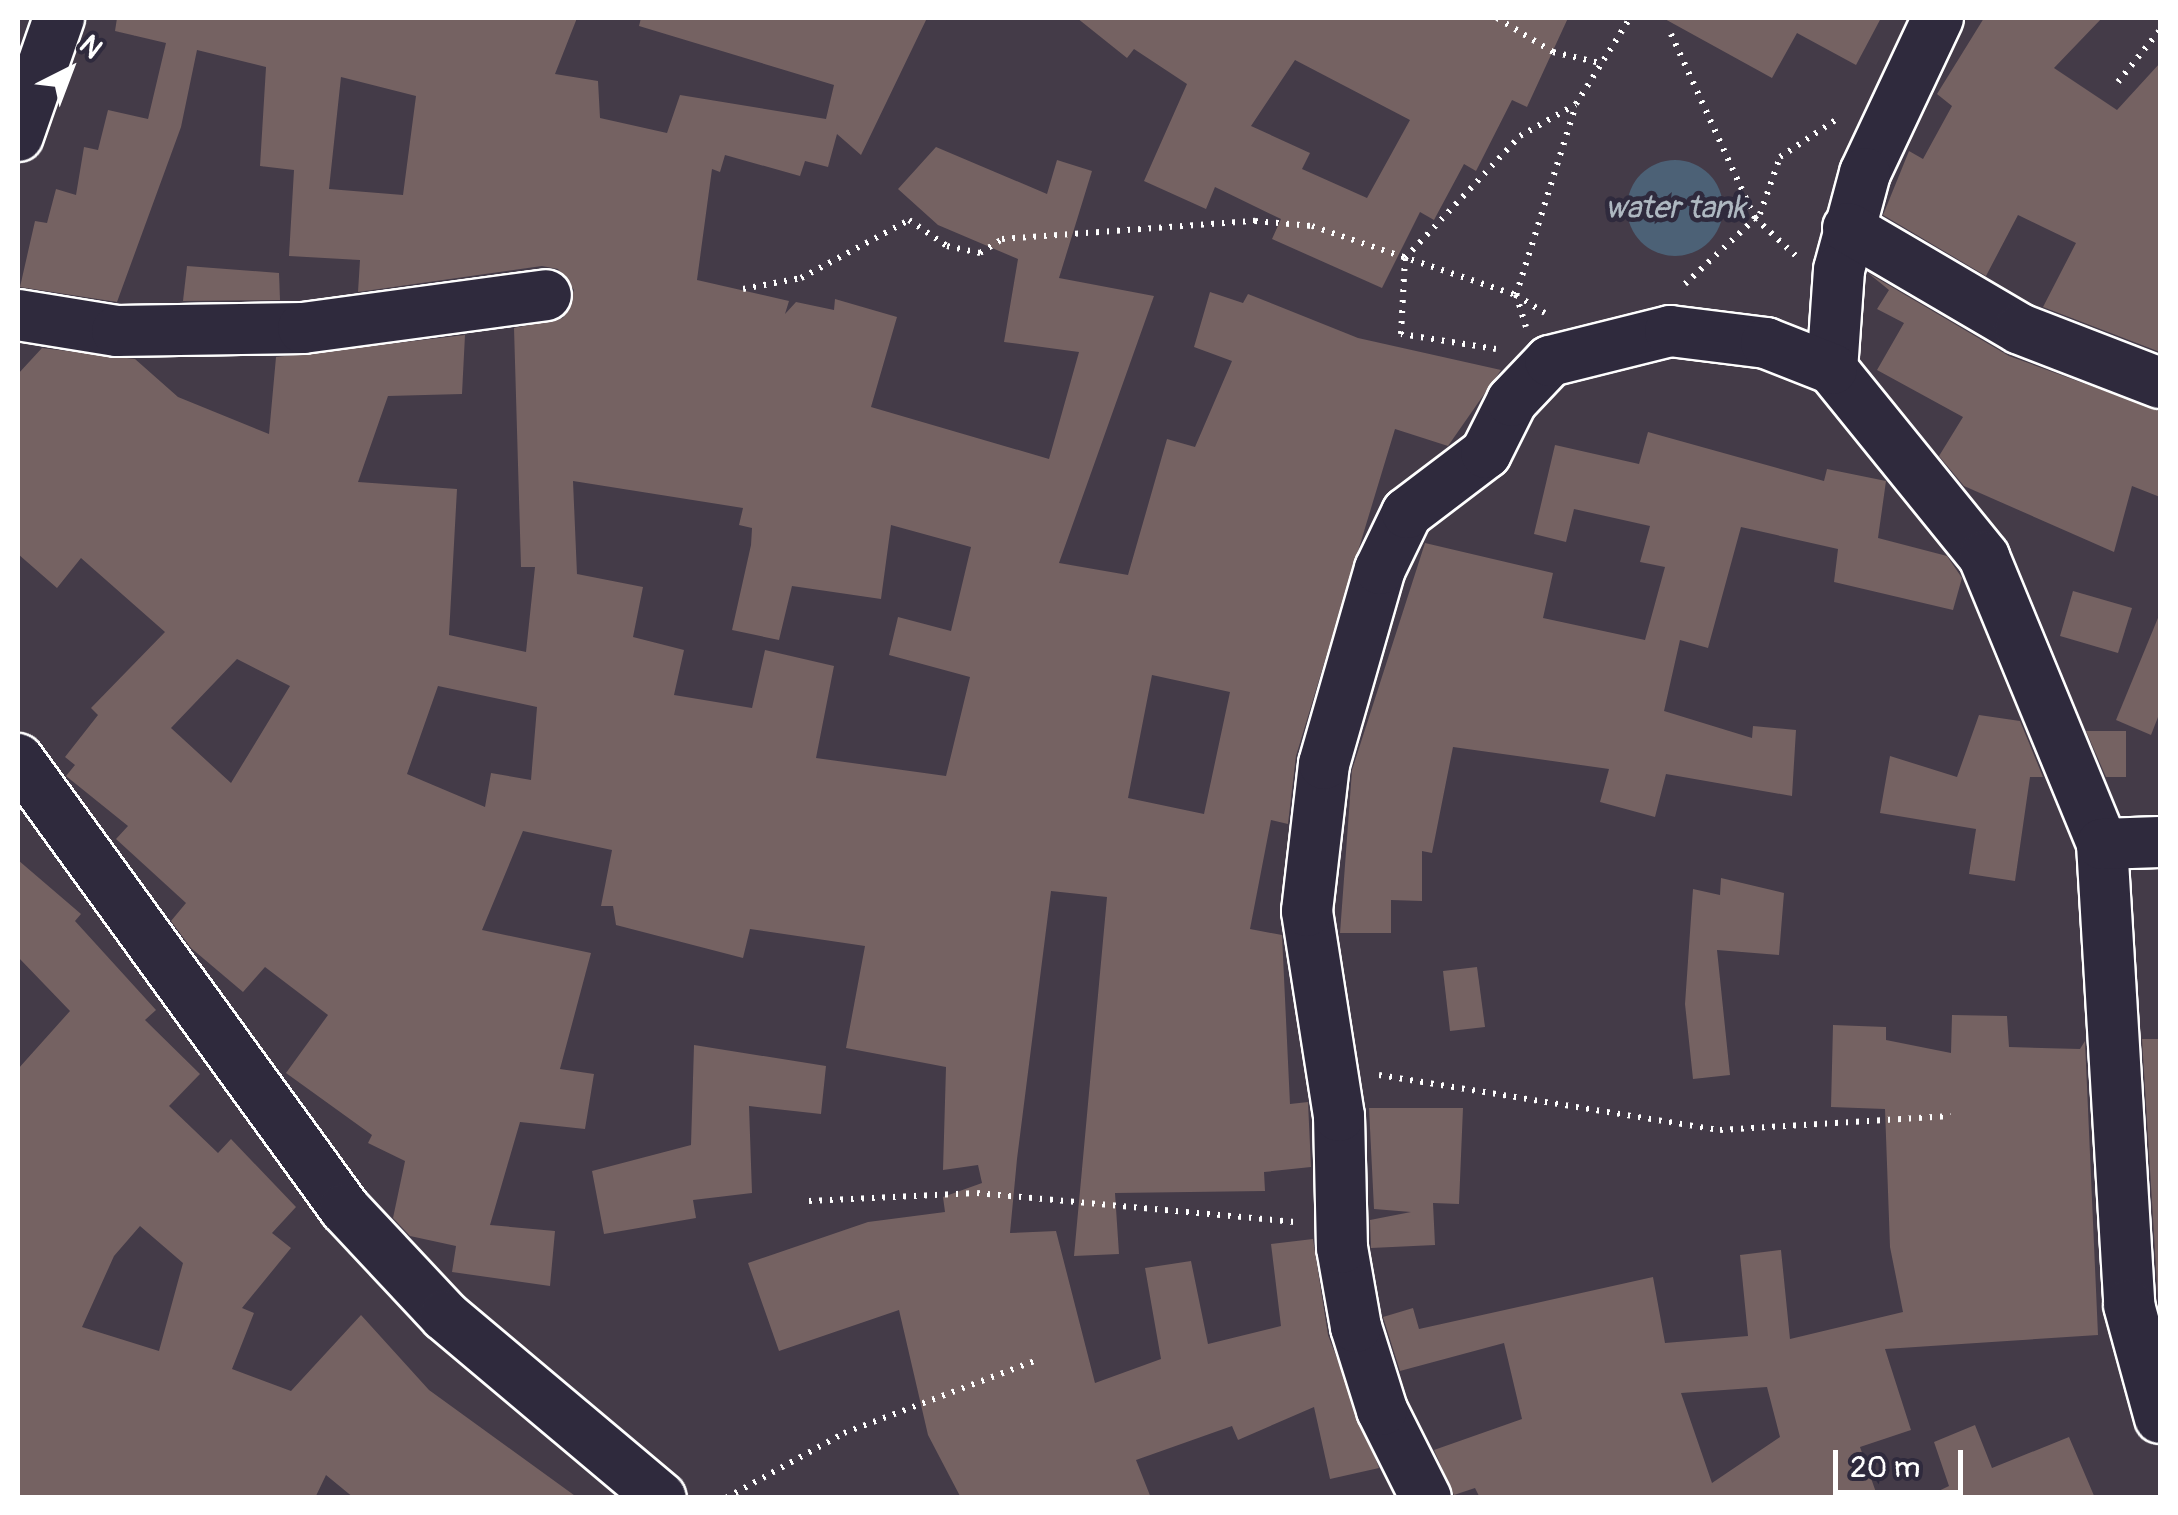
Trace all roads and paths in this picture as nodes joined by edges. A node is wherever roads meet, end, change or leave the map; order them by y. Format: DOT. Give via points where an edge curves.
graph roads {
  1 [pos="60,18"];
  2 [pos="1497,18"];
  3 [pos="1630,18"];
  4 [pos="1938,18"];
  5 [pos="2160,30"];
  6 [pos="1671,34"];
  7 [pos="1604,64"];
  8 [pos="2118,82"];
  9 [pos="1576,104"];
  10 [pos="1848,112"];
  11 [pos="18,136"];
  12 [pos="1760,214"];
  13 [pos="1848,228"];
  14 [pos="1405,258"];
  15 [pos="743,289"];
  16 [pos="1674,290"];
  17 [pos="1837,292"];
  18 [pos="546,295"];
  19 [pos="1516,295"];
  20 [pos="18,315"];
  21 [pos="1557,318"];
  22 [pos="1526,333"];
  23 [pos="1832,370"];
  24 [pos="2160,384"];
  25 [pos="1512,401"];
  26 [pos="18,759"];
  27 [pos="2160,842"];
  28 [pos="2102,844"];
  29 [pos="1332,1076"];
  30 [pos="1951,1116"];
  31 [pos="808,1202"];
  32 [pos="1341,1220"];
  33 [pos="1037,1360"];
  34 [pos="2160,1418"];
  35 [pos="662,1498"];
  36 [pos="726,1498"];
  37 [pos="1426,1498"];
  1 -- 11 [label="street"];
  2 -- 7 [label="path" via="1553,52"];
  3 -- 7 [label="path"];
  4 -- 13 [label="street" via="1886,116"];
  5 -- 8 [label="path"];
  6 -- 12 [label="path"];
  7 -- 9 [label="path"];
  9 -- 14 [label="path" via="1520,136"];
  9 -- 19 [label="path"];
  10 -- 12 [label="path" via="1780,157"];
  12 -- 16 [label="path"];
  12 -- 17 [label="path"];
  13 -- 17 [label="street"];
  13 -- 24 [label="street" via="2020,330"];
  14 -- 15 [label="path" via="1312,226 1255,221 1002,239 980,252 947,246 909,220 802,278"];
  14 -- 19 [label="path"];
  14 -- 25 [label="path" via="1400,334 1520,352"];
  17 -- 23 [label="street"];
  18 -- 20 [label="street" via="303,328 117,331"];
  19 -- 21 [label="path"];
  19 -- 22 [label="path"];
  23 -- 25 [label="street" via="1766,343 1670,331 1550,362"];
  23 -- 28 [label="street" via="1984,557"];
  25 -- 29 [label="street" via="1486,454 1424,496 1392,537 1324,764 1308,911"];
  26 -- 35 [label="street" via="345,1210 445,1316"];
  27 -- 28 [label="street"];
  28 -- 34 [label="street" via="2129,1304"];
  29 -- 30 [label="path" via="1425,1078 1720,1130"];
  29 -- 32 [label="street"];
  31 -- 32 [label="path" via="976,1193 1230,1212 1265,1224"];
  32 -- 37 [label="street" via="1356,1327 1382,1410"];
  33 -- 36 [label="path" via="844,1433"];
}
